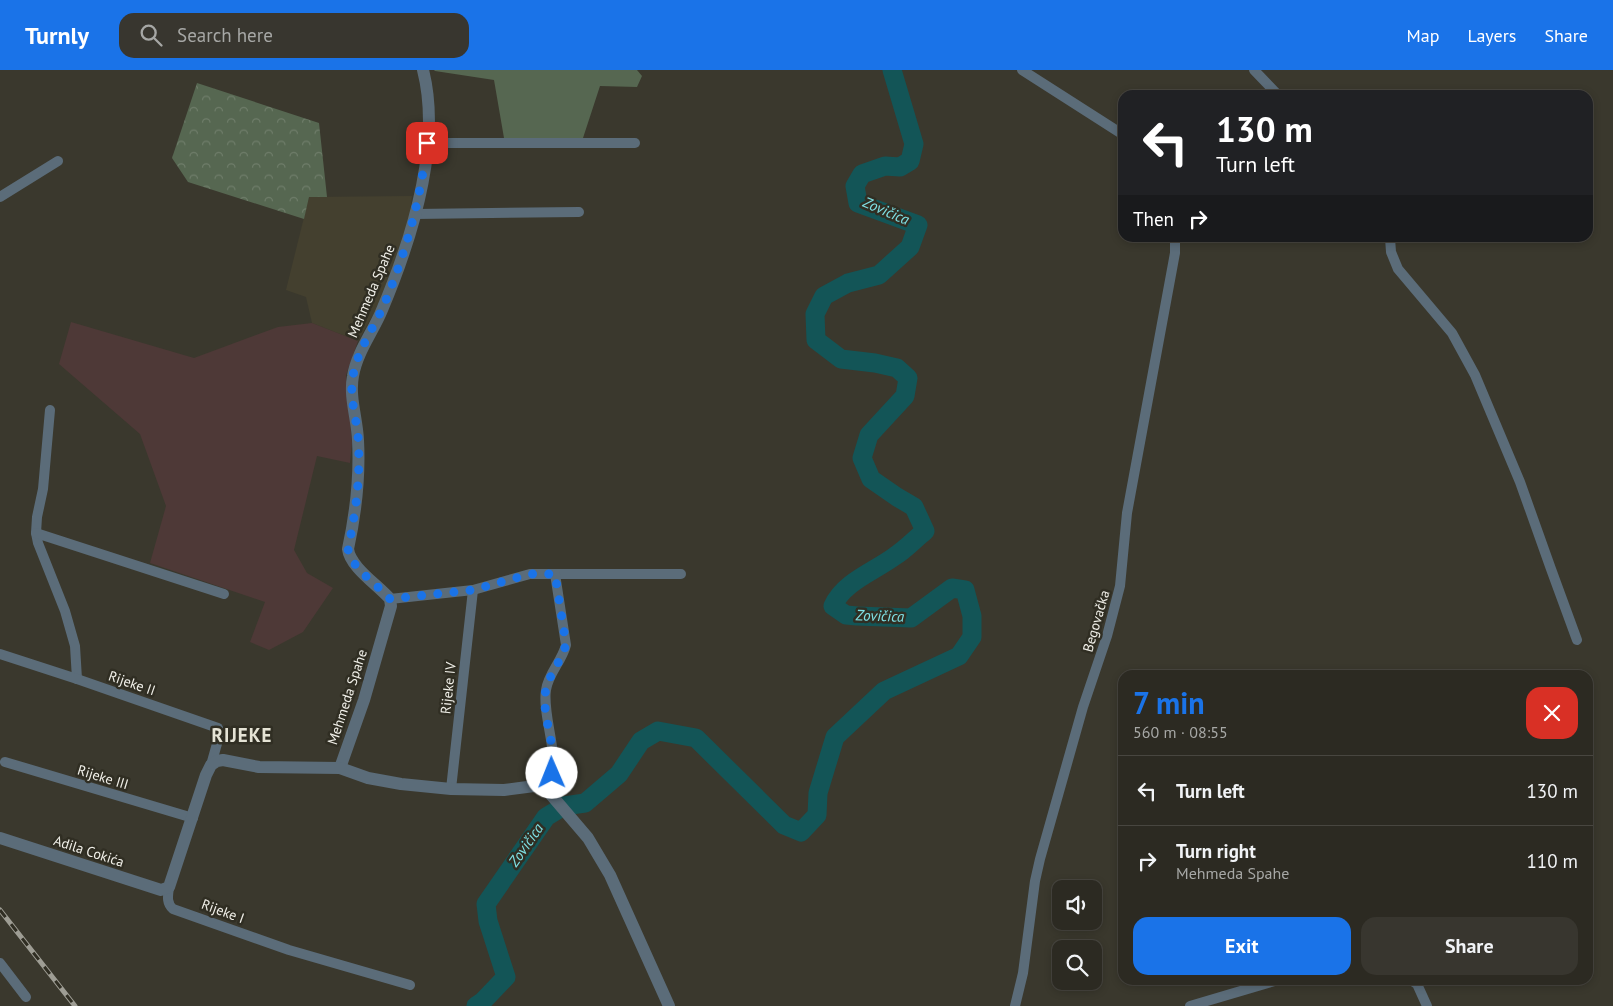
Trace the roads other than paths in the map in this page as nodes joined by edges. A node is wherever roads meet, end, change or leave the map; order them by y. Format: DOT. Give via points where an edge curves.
graph roads {
  1 [pos="423,70"];
  2 [pos="1022,70"];
  3 [pos="1254,70"];
  4 [pos="1273,90"];
  5 [pos="1118,131"];
  6 [pos="427,143"];
  7 [pos="635,143"];
  8 [pos="58,161"];
  9 [pos="0,198"];
  10 [pos="579,212"];
  11 [pos="414,214"];
  12 [pos="1175,242"];
  13 [pos="1390,242"];
  14 [pos="50,410"];
  15 [pos="36,533"];
  16 [pos="555,574"];
  17 [pos="681,574"];
  18 [pos="473,590"];
  19 [pos="224,594"];
  20 [pos="390,599"];
  21 [pos="1577,640"];
  22 [pos="0,654"];
  23 [pos="77,678"];
  24 [pos="5,762"];
  25 [pos="212,765"];
  26 [pos="340,768"];
  27 [pos="544,787"];
  28 [pos="451,789"];
  29 [pos="193,818"];
  30 [pos="0,838"];
  31 [pos="169,887"];
  32 [pos="0,963"];
  33 [pos="410,985"];
  34 [pos="1261,985"];
  35 [pos="1417,985"];
  36 [pos="26,997"];
  37 [pos="669,1006"];
  38 [pos="1015,1006"];
  39 [pos="1190,1006"];
  40 [pos="1427,1006"];
  1 -- 6 [label="street, Mehmeda Spahe" via="429,97"];
  2 -- 5 [label="street"];
  3 -- 4 [label="street"];
  6 -- 7 [label="street"];
  6 -- 11 [label="street, Mehmeda Spahe"];
  8 -- 9 [label="street"];
  10 -- 11 [label="street"];
  11 -- 20 [label="street, Mehmeda Spahe" via="400,266 360,354 351,389 359,473 349,555 353,563"];
  12 -- 38 [label="street, Begovačka" via="1126,513 1120,586 1034,881 1023,973"];
  13 -- 21 [label="street" via="1398,269 1452,333 1475,375 1520,482"];
  14 -- 15 [label="street"];
  15 -- 19 [label="street"];
  15 -- 23 [label="street" via="75,646"];
  16 -- 17 [label="street"];
  16 -- 18 [label="street" via="530,574"];
  16 -- 27 [label="street" via="566,644 546,688 544,706 553,766"];
  18 -- 20 [label="street"];
  18 -- 28 [label="street, Rijeke IV"];
  20 -- 26 [label="street, Mehmeda Spahe" via="390,612 379,650"];
  22 -- 23 [label="street, Rijeke II"];
  23 -- 25 [label="street, Rijeke II" via="218,728 220,733"];
  24 -- 29 [label="street, Rijeke III"];
  25 -- 26 [label="street" via="223,760 259,767"];
  25 -- 29 [label="street"];
  26 -- 28 [label="street" via="376,780"];
  27 -- 28 [label="street"];
  27 -- 37 [label="street" via="588,838 610,875"];
  29 -- 31 [label="street"];
  30 -- 31 [label="street, Adila Cokića" via="161,890"];
  31 -- 33 [label="street, Rijeke I" via="168,899 173,909 289,950"];
  32 -- 36 [label="street"];
  34 -- 39 [label="street"];
  35 -- 40 [label="street"];
}
